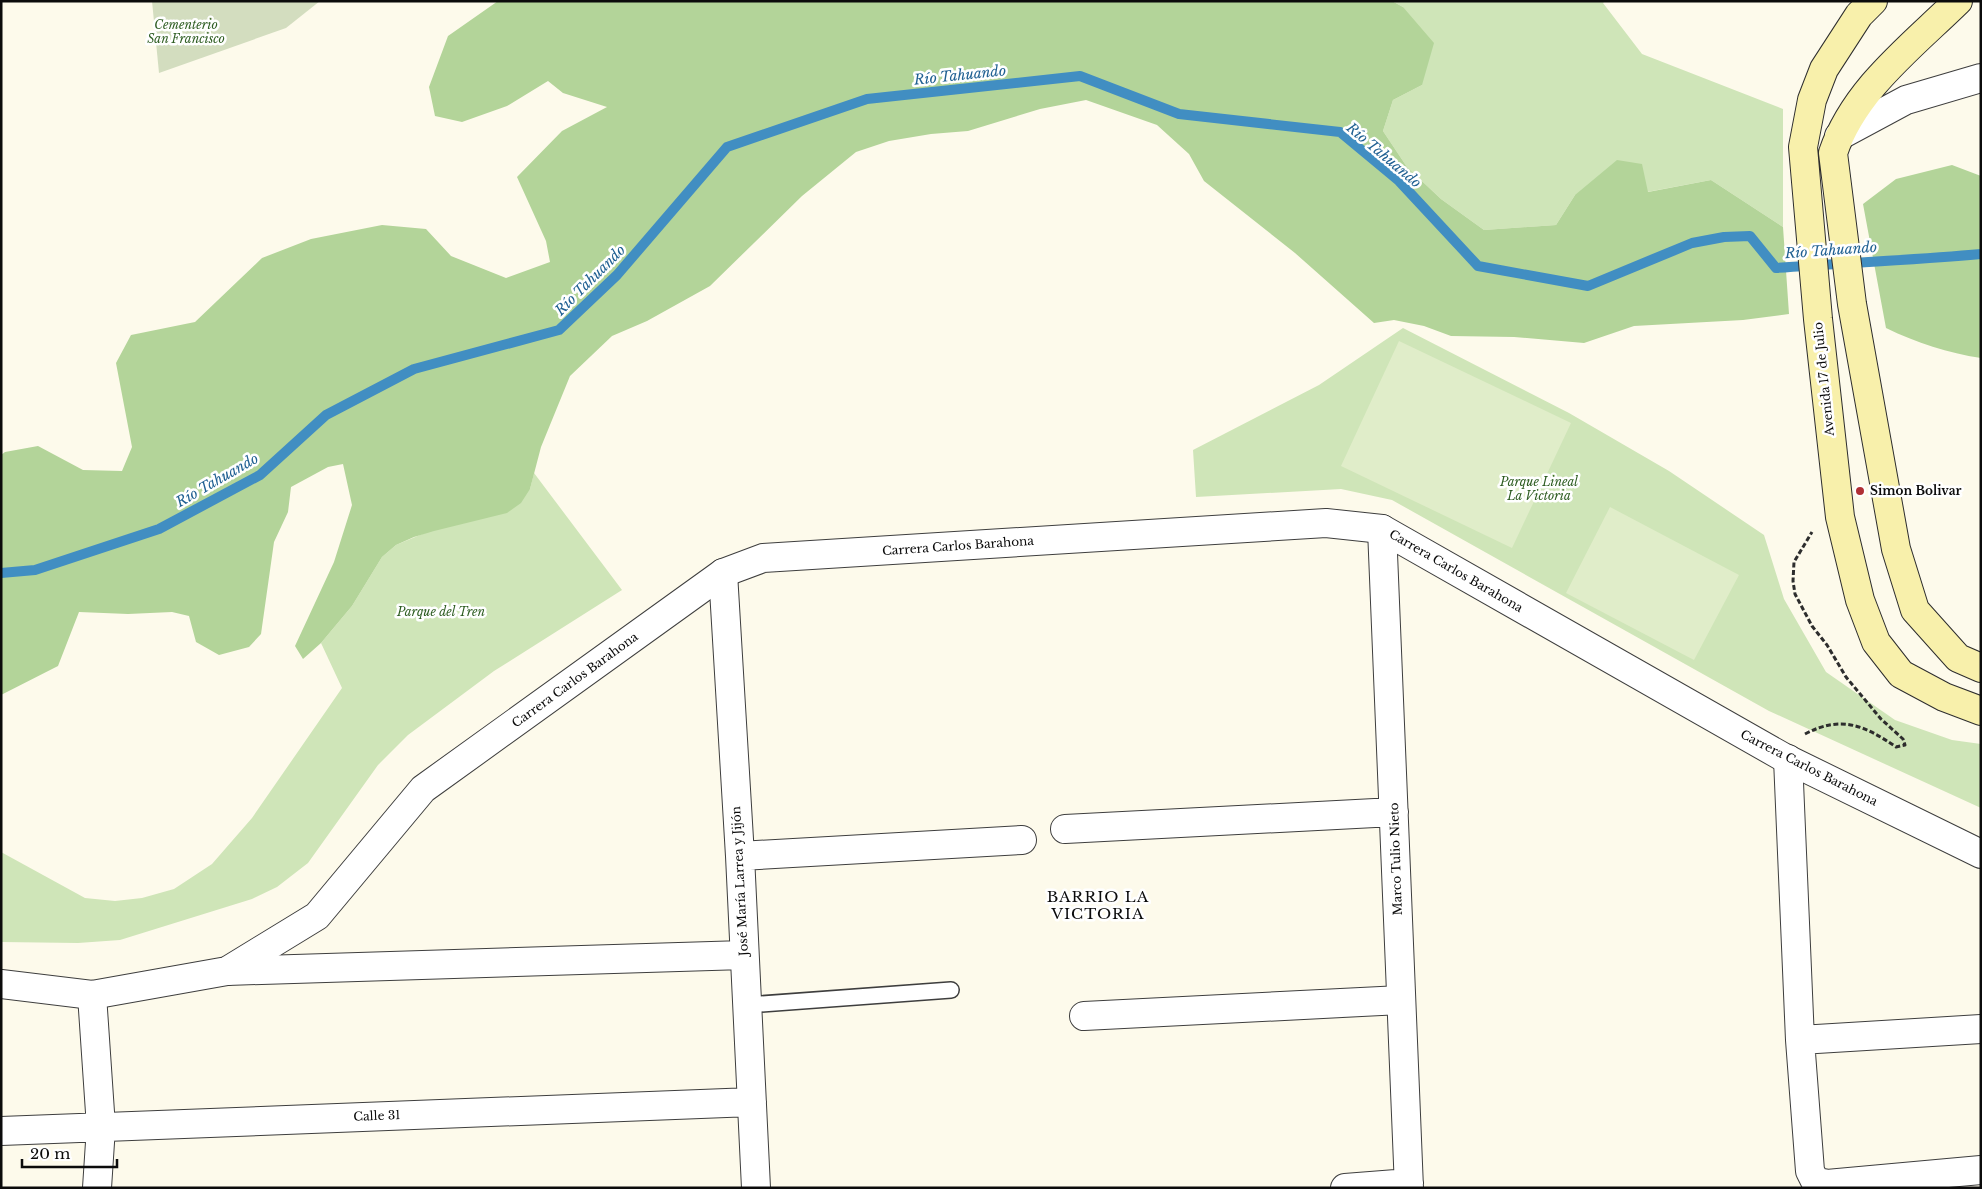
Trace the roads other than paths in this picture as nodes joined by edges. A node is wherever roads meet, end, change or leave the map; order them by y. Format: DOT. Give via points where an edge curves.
graph roads {
  1 [pos="1873,1"];
  2 [pos="1958,1"];
  3 [pos="1981,78"];
  4 [pos="1866,91"];
  5 [pos="1906,100"];
  6 [pos="1836,144"];
  7 [pos="1382,529"];
  8 [pos="723,573"];
  9 [pos="1981,668"];
  10 [pos="1981,711"];
  11 [pos="1786,758"];
  12 [pos="1394,812"];
  13 [pos="1065,829"];
  14 [pos="1022,840"];
  15 [pos="1981,854"];
  16 [pos="740,856"];
  17 [pos="744,955"];
  18 [pos="227,971"];
  19 [pos="1,984"];
  20 [pos="951,990"];
  21 [pos="92,995"];
  22 [pos="1401,1000"];
  23 [pos="746,1005"];
  24 [pos="1084,1016"];
  25 [pos="1981,1029"];
  26 [pos="1800,1040"];
  27 [pos="752,1102"];
  28 [pos="101,1127"];
  29 [pos="1,1131"];
  30 [pos="1981,1170"];
  31 [pos="1409,1185"];
  32 [pos="97,1188"];
  33 [pos="756,1188"];
  34 [pos="1345,1188"];
  1 -- 10 [label="main road, Avenida 17 de Julio" via="1859,15 1824,69 1812,100 1803,147 1839,509 1860,600 1876,642 1901,674 1944,697"];
  2 -- 4 [label="main road"];
  3 -- 5 [label="street"];
  4 -- 5 [label="street"];
  4 -- 6 [label="main road"];
  5 -- 6 [label="street"];
  6 -- 9 [label="main road" via="1852,304 1896,549 1915,610 1958,658"];
  7 -- 8 [label="street, Carrera Carlos Barahona" via="1326,523 763,558"];
  7 -- 11 [label="street, Carrera Carlos Barahona"];
  7 -- 12 [label="street, Marco Tulio Nieto"];
  8 -- 16 [label="street, José María Larrea y Jijón"];
  8 -- 18 [label="street, Carrera Carlos Barahona" via="423,789 317,916"];
  11 -- 15 [label="street, Carrera Carlos Barahona"];
  11 -- 26 [label="street"];
  12 -- 13 [label="street"];
  12 -- 22 [label="street, Marco Tulio Nieto"];
  14 -- 16 [label="street"];
  16 -- 17 [label="street, José María Larrea y Jijón"];
  17 -- 18 [label="street"];
  17 -- 23 [label="street, José María Larrea y Jijón"];
  18 -- 21 [label="street, Carrera Carlos Barahona"];
  19 -- 21 [label="street, Carrera Carlos Barahona"];
  20 -- 23 [label="lane"];
  21 -- 28 [label="street"];
  22 -- 24 [label="street"];
  22 -- 31 [label="street, Marco Tulio Nieto"];
  23 -- 27 [label="street, José María Larrea y Jijón"];
  25 -- 26 [label="street"];
  26 -- 30 [label="street" via="1810,1171 1815,1180 1827,1184"];
  27 -- 28 [label="street, Calle 31"];
  27 -- 33 [label="street, José María Larrea y Jijón"];
  28 -- 29 [label="street, Calle 31"];
  28 -- 32 [label="street"];
  31 -- 34 [label="street"];
}
